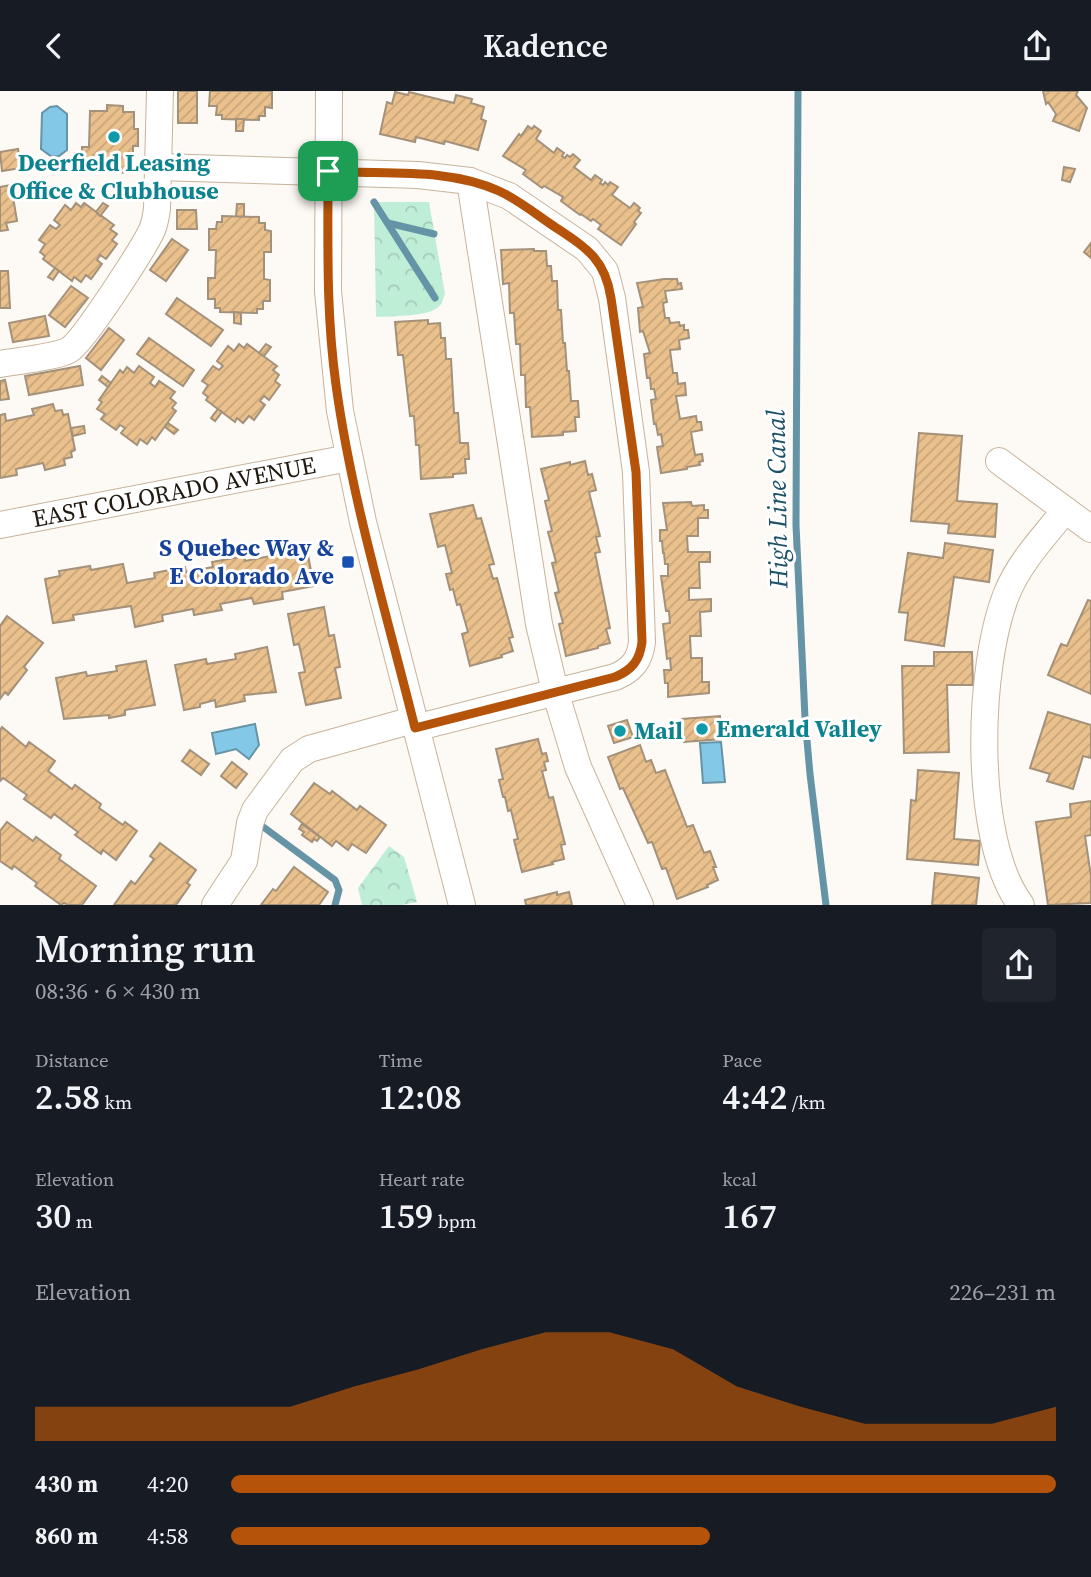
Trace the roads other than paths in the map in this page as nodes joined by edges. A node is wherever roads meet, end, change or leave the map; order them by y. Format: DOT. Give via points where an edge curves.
graph roads {
  1 [pos="160,91"];
  2 [pos="329,91"];
  3 [pos="159,167"];
  4 [pos="328,171"];
  5 [pos="470,181"];
  6 [pos="0,364"];
  7 [pos="349,458"];
  8 [pos="999,461"];
  9 [pos="1066,510"];
  10 [pos="0,525"];
  11 [pos="1091,529"];
  12 [pos="555,691"];
  13 [pos="414,724"];
  14 [pos="215,905"];
  15 [pos="462,905"];
  16 [pos="640,905"];
  17 [pos="1021,905"];
  1 -- 3 [label="street"];
  2 -- 4 [label="street"];
  3 -- 4 [label="street"];
  3 -- 6 [label="street" via="153,229 82,336 66,352"];
  4 -- 5 [label="street"];
  4 -- 7 [label="street" via="332,345"];
  5 -- 12 [label="street" via="533,598"];
  5 -- 12 [label="street" via="509,196 587,250 605,271 611,298 636,472 641,651 622,674"];
  7 -- 10 [label="street, EAST COLORADO AVENUE"];
  7 -- 13 [label="street"];
  8 -- 9 [label="street"];
  9 -- 11 [label="street"];
  9 -- 17 [label="street" via="1012,582 994,632 989,675 985,722 990,816 1006,879"];
  12 -- 13 [label="street"];
  12 -- 16 [label="street" via="578,767"];
  13 -- 14 [label="street" via="296,756 255,810 244,861"];
  13 -- 15 [label="street"];
}
